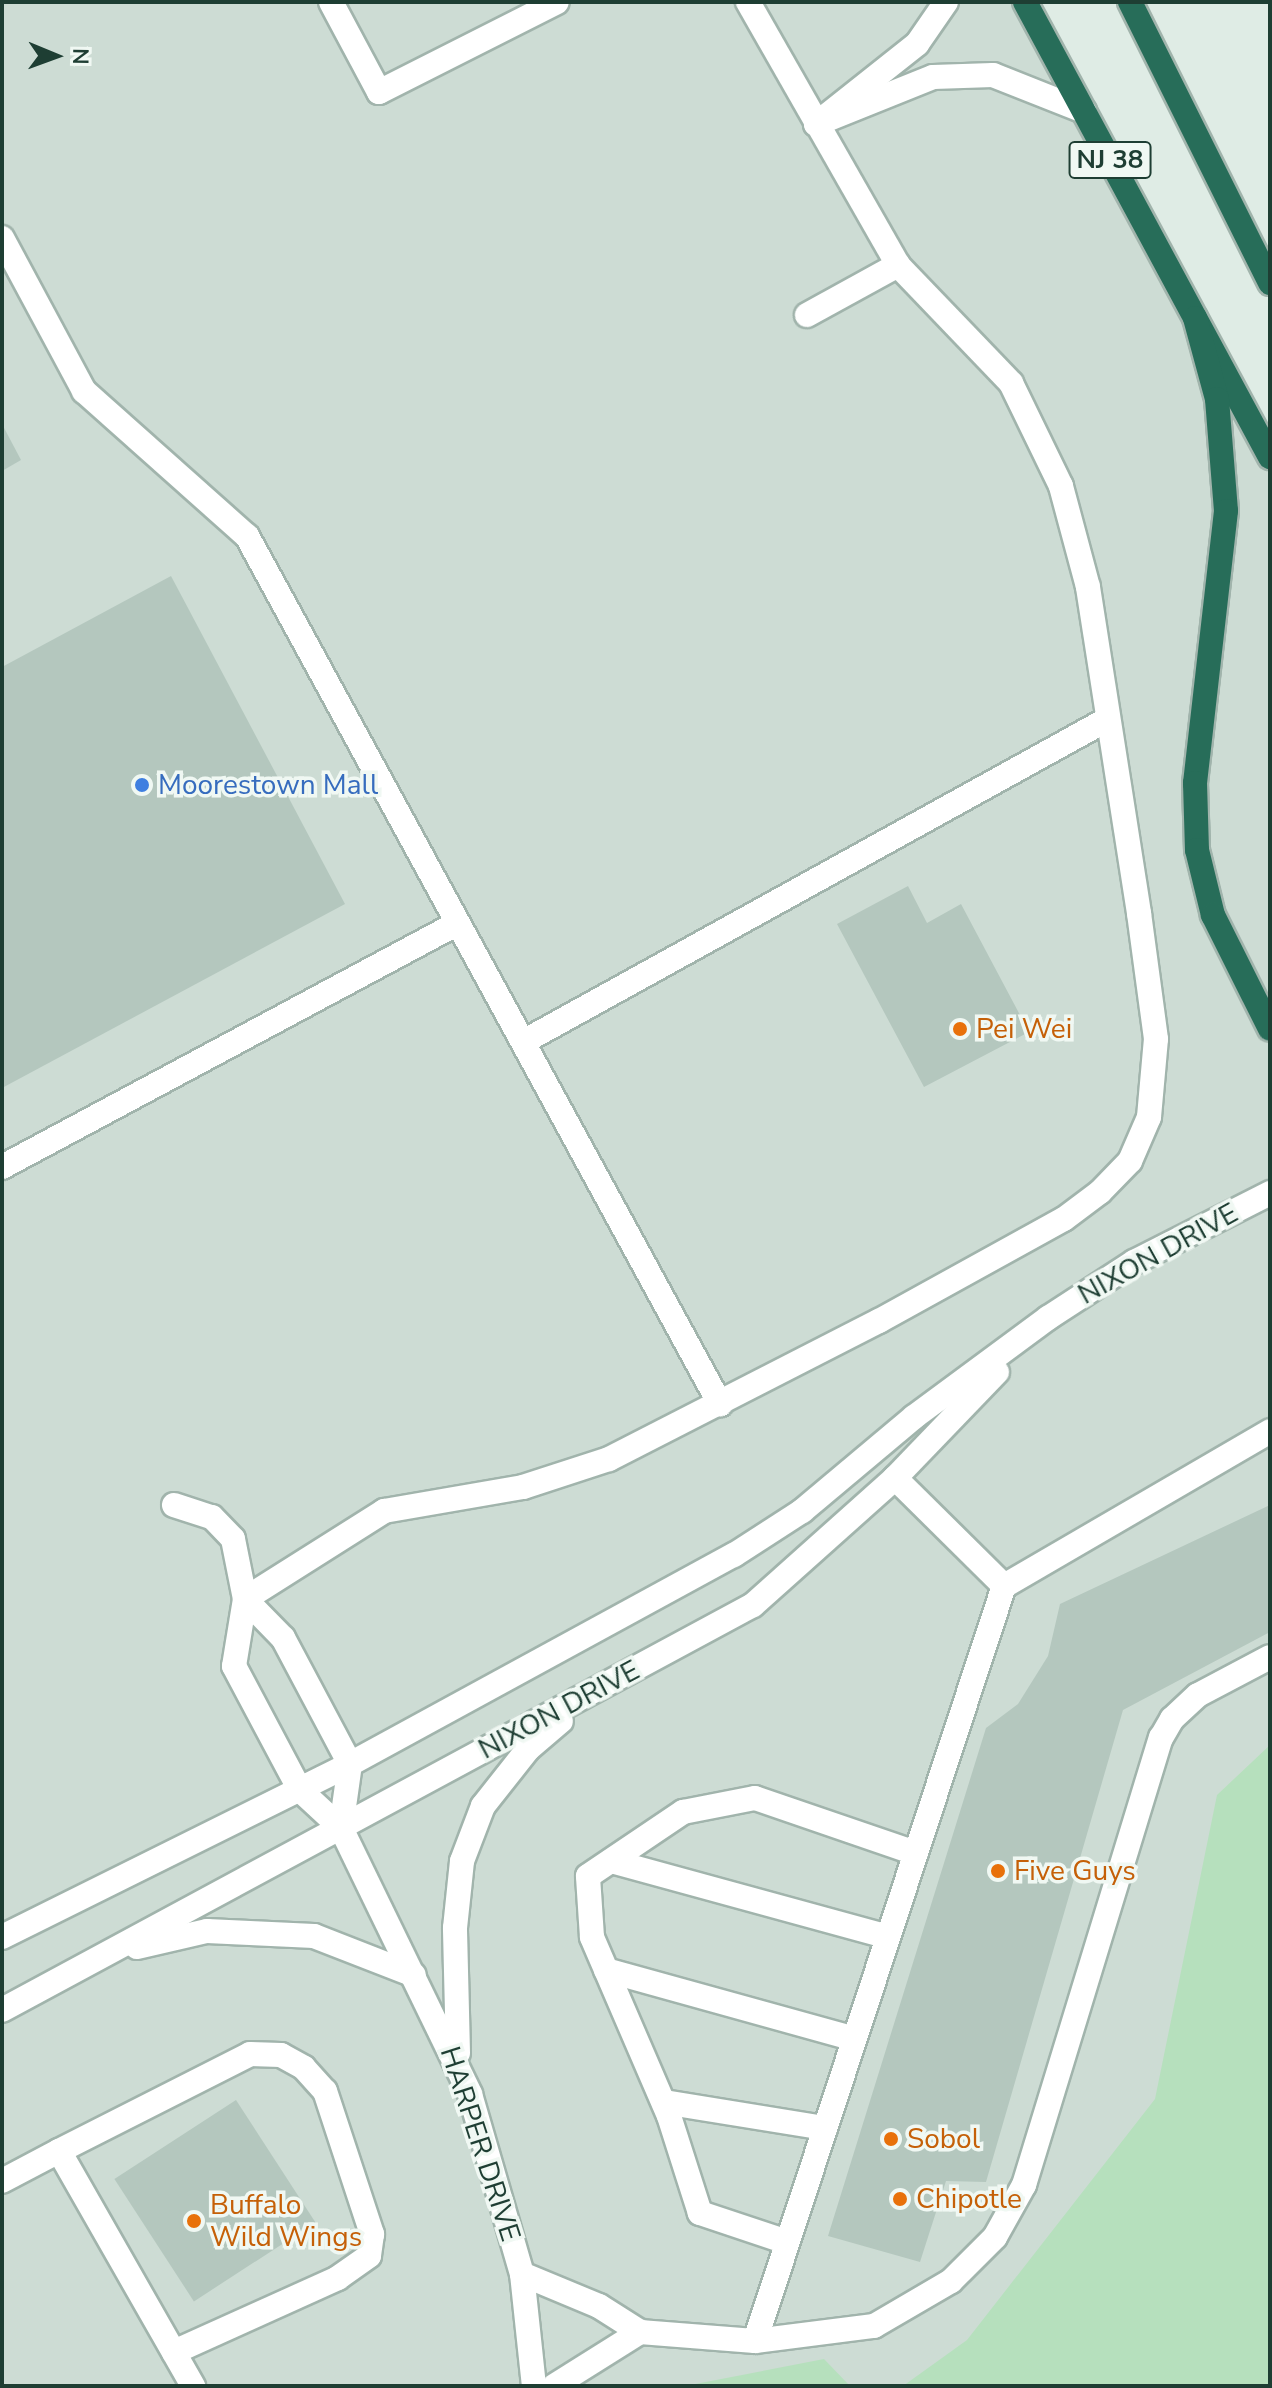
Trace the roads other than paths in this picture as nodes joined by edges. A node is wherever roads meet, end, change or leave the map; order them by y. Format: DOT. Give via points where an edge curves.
graph roads {
  1 [pos="331,2"];
  2 [pos="557,2"];
  3 [pos="748,2"];
  4 [pos="946,2"];
  5 [pos="1025,2"];
  6 [pos="1130,2"];
  7 [pos="1084,111"];
  8 [pos="816,124"];
  9 [pos="2,238"];
  10 [pos="898,265"];
  11 [pos="1270,283"];
  12 [pos="807,315"];
  13 [pos="1195,318"];
  14 [pos="1270,457"];
  15 [pos="1106,720"];
  16 [pos="458,923"];
  17 [pos="1270,1029"];
  18 [pos="523,1042"];
  19 [pos="2,1167"];
  20 [pos="1270,1193"];
  21 [pos="1048,1318"];
  22 [pos="720,1404"];
  23 [pos="1270,1431"];
  24 [pos="895,1478"];
  25 [pos="174,1505"];
  26 [pos="1004,1586"];
  27 [pos="245,1599"];
  28 [pos="1270,1657"];
  29 [pos="596,1690"];
  30 [pos="350,1764"];
  31 [pos="300,1790"];
  32 [pos="341,1828"];
  33 [pos="916,1853"];
  34 [pos="611,1861"];
  35 [pos="2,1937"];
  36 [pos="888,1937"];
  37 [pos="108,1953"];
  38 [pos="606,1970"];
  39 [pos="414,1975"];
  40 [pos="2,2010"];
  41 [pos="854,2039"];
  42 [pos="459,2068"];
  43 [pos="664,2102"];
  44 [pos="825,2128"];
  45 [pos="59,2151"];
  46 [pos="2,2181"];
  47 [pos="787,2242"];
  48 [pos="522,2274"];
  49 [pos="640,2332"];
  50 [pos="755,2341"];
  51 [pos="174,2352"];
  52 [pos="193,2386"];
  53 [pos="534,2386"];
  54 [pos="554,2386"];
  1 -- 2 [label="street" via="379,92"];
  3 -- 8 [label="street"];
  4 -- 8 [label="street" via="917,44"];
  5 -- 7 [label="highway, NJ 38"];
  6 -- 11 [label="highway, NJ 38"];
  7 -- 8 [label="street" via="993,75 933,77"];
  7 -- 13 [label="highway, NJ 38"];
  8 -- 10 [label="street"];
  9 -- 16 [label="street" via="84,391 247,536"];
  10 -- 12 [label="street"];
  10 -- 15 [label="street" via="1011,383 1051,459 1088,587"];
  13 -- 14 [label="highway, NJ 38"];
  13 -- 17 [label="highway" via="1217,399 1226,511 1195,783 1197,850 1213,915"];
  15 -- 18 [label="street"];
  15 -- 22 [label="street" via="1156,1039 1149,1117 1130,1161 1064,1219"];
  16 -- 18 [label="street"];
  16 -- 19 [label="street"];
  18 -- 22 [label="street"];
  20 -- 21 [label="street, NIXON DRIVE" via="1134,1262"];
  21 -- 24 [label="street, NIXON DRIVE"];
  21 -- 30 [label="street, NIXON DRIVE" via="914,1417 802,1511 661,1595"];
  22 -- 27 [label="street" via="580,1469 523,1487 384,1511"];
  23 -- 26 [label="street"];
  24 -- 26 [label="street"];
  24 -- 29 [label="street, NIXON DRIVE" via="753,1605"];
  25 -- 27 [label="street" via="212,1517 233,1539"];
  26 -- 33 [label="street"];
  27 -- 30 [label="street" via="283,1638"];
  27 -- 31 [label="street, HARPER DRIVE" via="234,1666"];
  28 -- 50 [label="street" via="1198,1695 1172,1719 1161,1738 1024,2185 995,2237 951,2281 874,2326"];
  29 -- 32 [label="street, NIXON DRIVE"];
  29 -- 42 [label="street" via="528,1749 492,1795 462,1861 455,1928"];
  30 -- 31 [label="street, NIXON DRIVE"];
  30 -- 32 [label="street"];
  31 -- 32 [label="street, HARPER DRIVE"];
  31 -- 35 [label="street, NIXON DRIVE"];
  32 -- 37 [label="street, NIXON DRIVE"];
  32 -- 39 [label="street, HARPER DRIVE"];
  33 -- 34 [label="street" via="755,1798 683,1812"];
  33 -- 36 [label="street"];
  34 -- 36 [label="street"];
  34 -- 38 [label="street" via="588,1876 592,1937"];
  36 -- 41 [label="street"];
  37 -- 39 [label="street" via="207,1931 257,1930 314,1936"];
  37 -- 40 [label="street, NIXON DRIVE"];
  38 -- 41 [label="street"];
  38 -- 43 [label="street"];
  39 -- 42 [label="street, HARPER DRIVE"];
  41 -- 44 [label="street"];
  42 -- 48 [label="street, HARPER DRIVE" via="491,2157"];
  43 -- 44 [label="street"];
  43 -- 47 [label="street" via="700,2213"];
  44 -- 47 [label="street"];
  45 -- 46 [label="street"];
  45 -- 51 [label="street"];
  45 -- 51 [label="street" via="250,2054 281,2055 304,2068 325,2091 372,2234 369,2256 338,2278"];
  47 -- 50 [label="street"];
  48 -- 49 [label="street" via="599,2306"];
  48 -- 53 [label="street, HARPER DRIVE"];
  49 -- 50 [label="street"];
  49 -- 54 [label="street"];
  51 -- 52 [label="street"];
}
